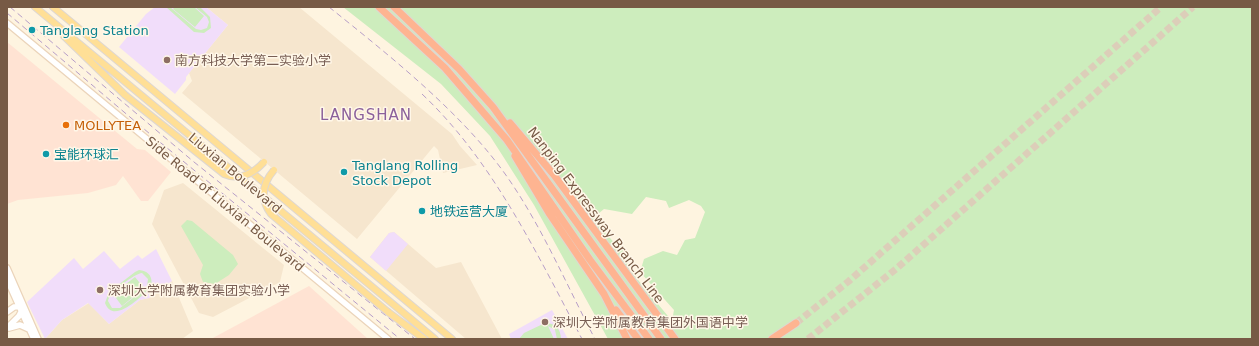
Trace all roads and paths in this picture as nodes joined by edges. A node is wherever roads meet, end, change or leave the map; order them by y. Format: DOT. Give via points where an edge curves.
graph roads {
  1 [pos="53,7"];
  2 [pos="379,7"];
  3 [pos="394,7"];
  4 [pos="37,9"];
  5 [pos="7,23"];
  6 [pos="7,27"];
  7 [pos="493,107"];
  8 [pos="494,124"];
  9 [pos="264,162"];
  10 [pos="274,170"];
  11 [pos="7,268"];
  12 [pos="7,279"];
  13 [pos="604,294"];
  14 [pos="21,308"];
  15 [pos="7,312"];
  16 [pos="796,323"];
  17 [pos="7,328"];
  18 [pos="29,329"];
  19 [pos="34,339"];
  20 [pos="38,339"];
  21 [pos="383,339"];
  22 [pos="388,339"];
  23 [pos="424,339"];
  24 [pos="434,339"];
  25 [pos="452,339"];
  26 [pos="627,339"];
  27 [pos="638,339"];
  28 [pos="649,339"];
  29 [pos="661,339"];
  30 [pos="675,339"];
  31 [pos="772,339"];
  1 -- 25 [label="main road, Liuxian Boulevard"];
  2 -- 8 [label="highway" via="445,68"];
  3 -- 7 [label="highway" via="459,69"];
  4 -- 9 [label="main road, bridge" via="124,95 224,174 234,177 245,176"];
  4 -- 24 [label="main road, Liuxian Boulevard"];
  5 -- 22 [label="main road, Side Road of Liuxian Boulevard"];
  6 -- 21 [label="main road"];
  7 -- 29 [label="highway"];
  7 -- 30 [label="highway, Nanping Expressway Branch Line" via="538,154"];
  8 -- 13 [label="highway" via="549,213"];
  8 -- 28 [label="highway" via="529,169 563,221"];
  10 -- 23 [label="main road, bridge" via="266,181 263,194 271,214"];
  11 -- 14 [label="main road"];
  12 -- 14 [label="main road"];
  13 -- 26 [label="highway"];
  13 -- 27 [label="highway"];
  14 -- 15 [label="main road"];
  14 -- 17 [label="main road"];
  14 -- 18 [label="main road"];
  14 -- 20 [label="main road"];
  16 -- 31 [label="highway"];
  17 -- 18 [label="main road" via="20,325"];
  18 -- 19 [label="main road"];
}
